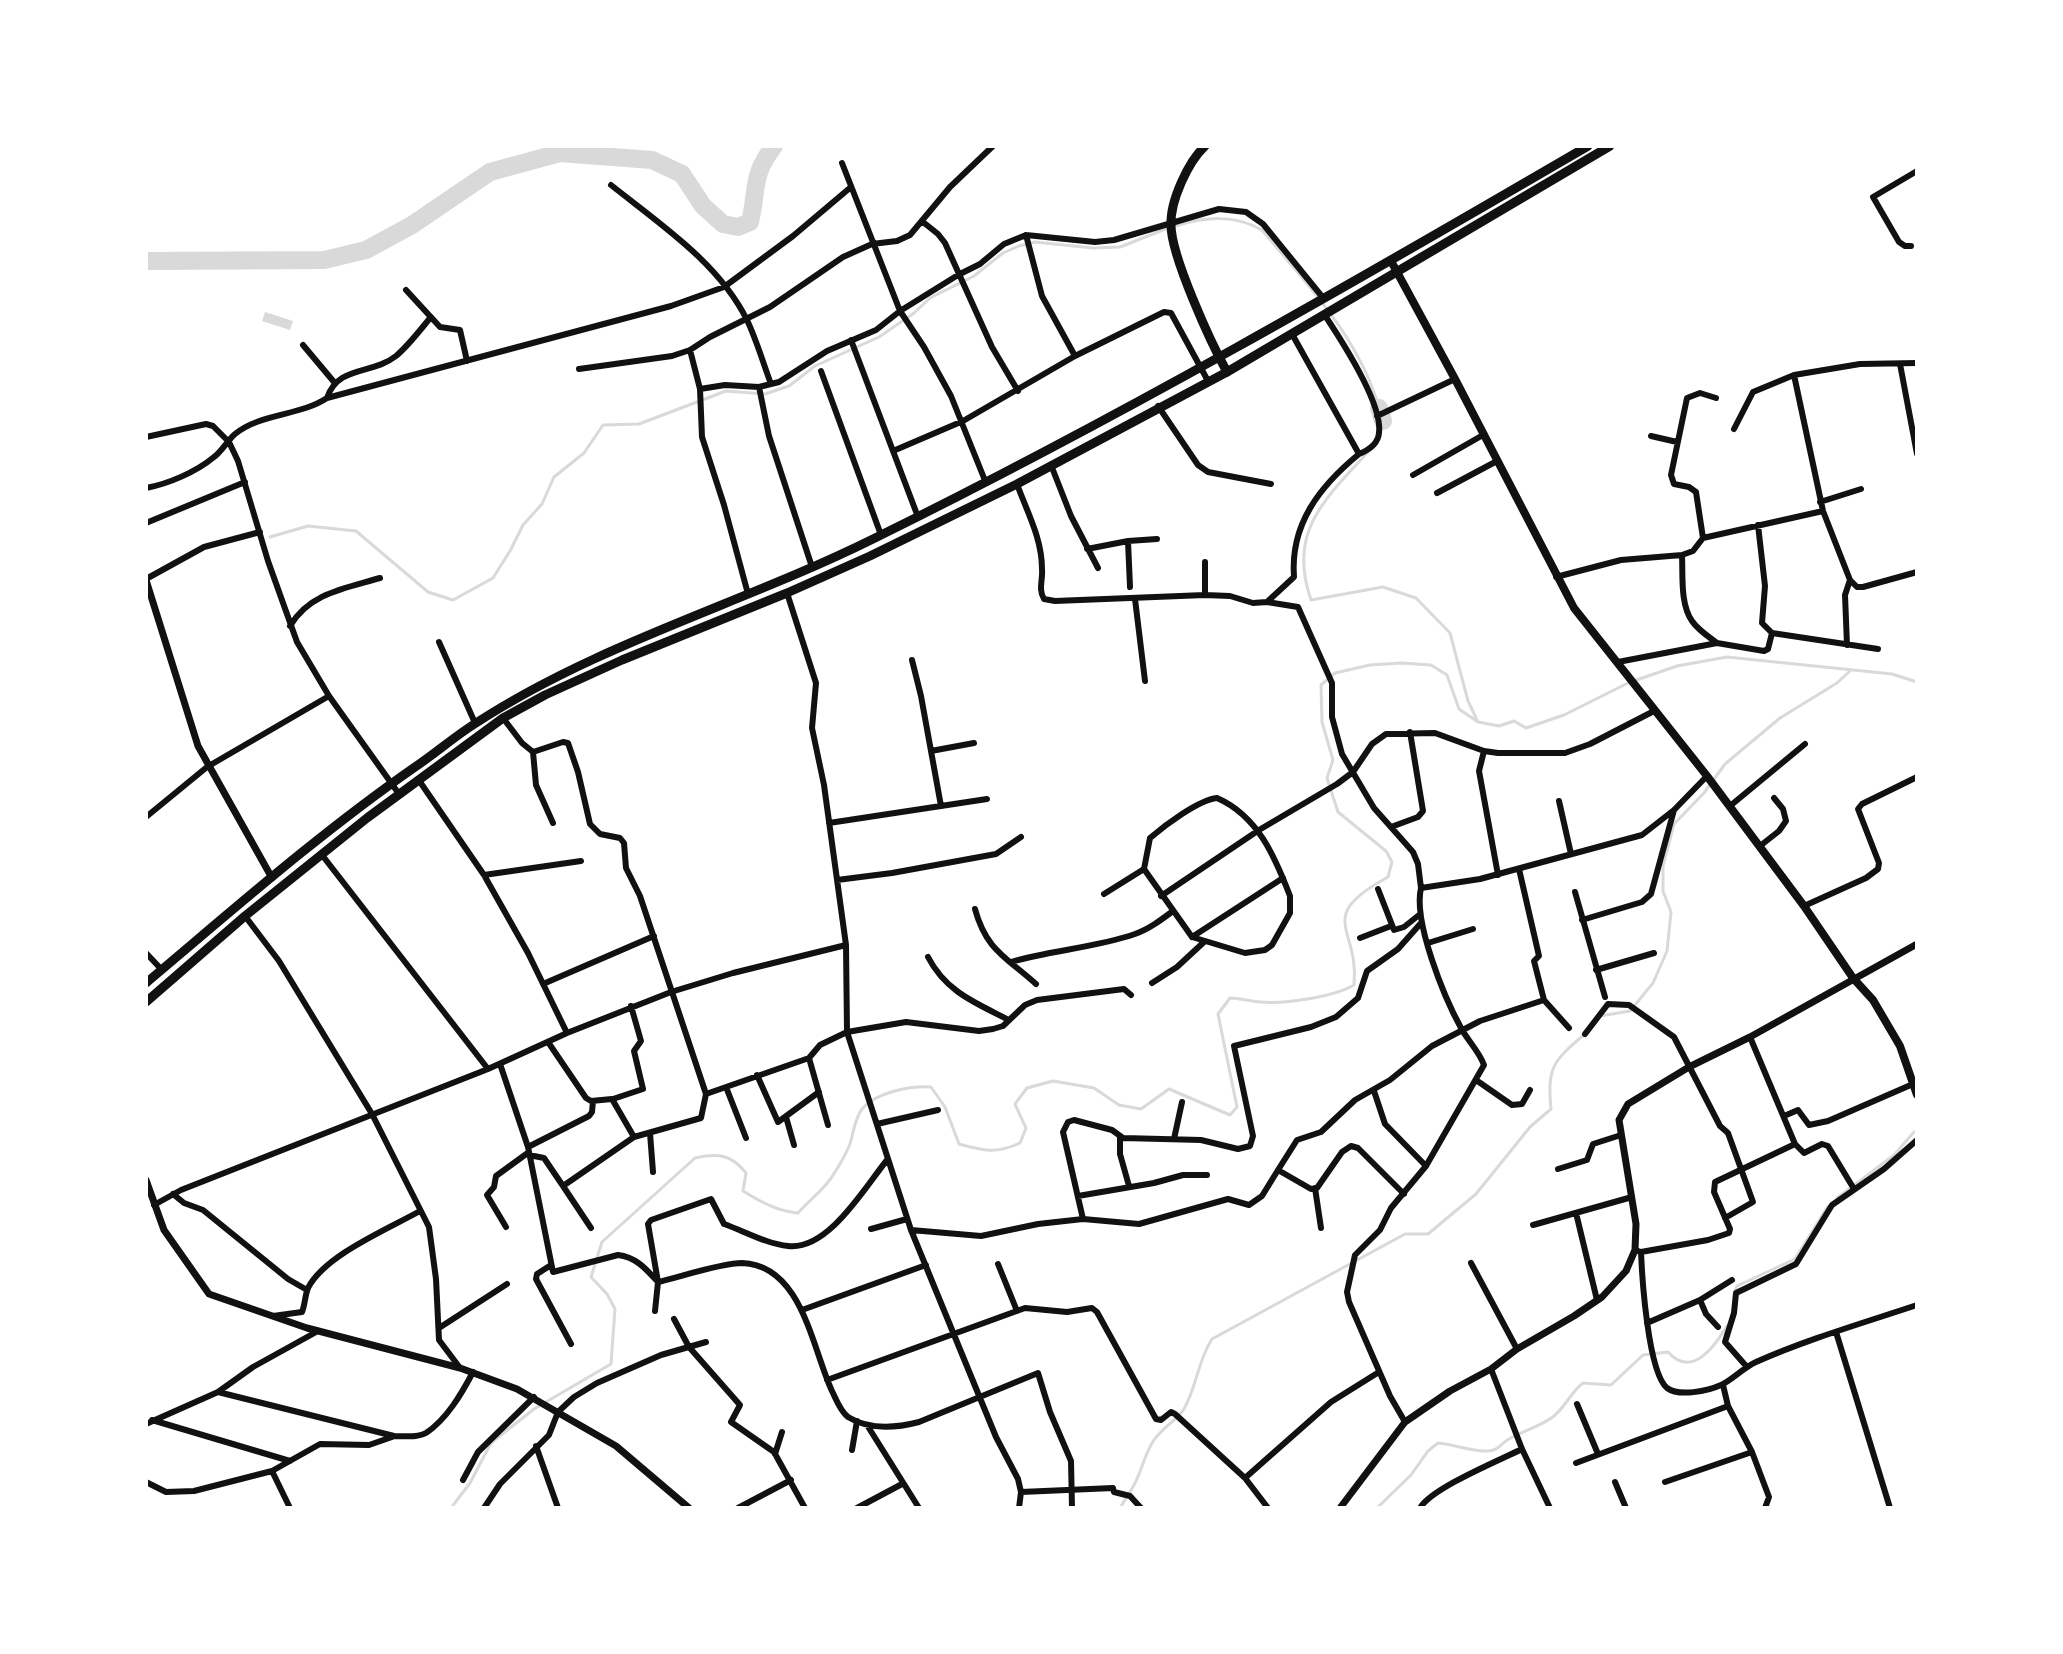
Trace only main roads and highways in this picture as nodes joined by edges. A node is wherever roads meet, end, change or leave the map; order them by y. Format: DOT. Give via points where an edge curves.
graph roads {
  1 [pos="1205,146"];
  2 [pos="1588,146"];
  3 [pos="1610,146"];
  4 [pos="1540,174"];
  5 [pos="1547,184"];
  6 [pos="1391,261"];
  7 [pos="1397,271"];
  8 [pos="1338,291"];
  9 [pos="1343,302"];
  10 [pos="1219,358"];
  11 [pos="1227,372"];
  12 [pos="864,543"];
  13 [pos="870,556"];
  14 [pos="719,607"];
  15 [pos="725,617"];
  16 [pos="175,959"];
  17 [pos="185,970"];
  18 [pos="146,983"];
  19 [pos="146,1002"];
  20 [pos="1917,1095"];
  1 -- 10 [label="main road" via="1180,183 1171,224 1191,293"];
  2 -- 4 [label="main road"];
  3 -- 5 [label="main road"];
  4 -- 5 [label="main road"];
  4 -- 6 [label="main road"];
  5 -- 7 [label="main road"];
  6 -- 7 [label="main road"];
  6 -- 8 [label="main road"];
  7 -- 9 [label="main road"];
  7 -- 20 [label="main road" via="1574,608 1716,787 1873,1000 1893,1032"];
  8 -- 9 [label="main road"];
  8 -- 10 [label="main road"];
  9 -- 11 [label="main road"];
  10 -- 11 [label="main road"];
  10 -- 12 [label="main road"];
  11 -- 13 [label="main road"];
  12 -- 13 [label="main road"];
  12 -- 14 [label="main road"];
  13 -- 15 [label="main road"];
  14 -- 15 [label="main road"];
  14 -- 16 [label="main road" via="562,672 475,723 314,842"];
  15 -- 17 [label="main road" via="503,718 245,916"];
  16 -- 17 [label="main road"];
  16 -- 18 [label="main road"];
  17 -- 19 [label="main road"];
}
